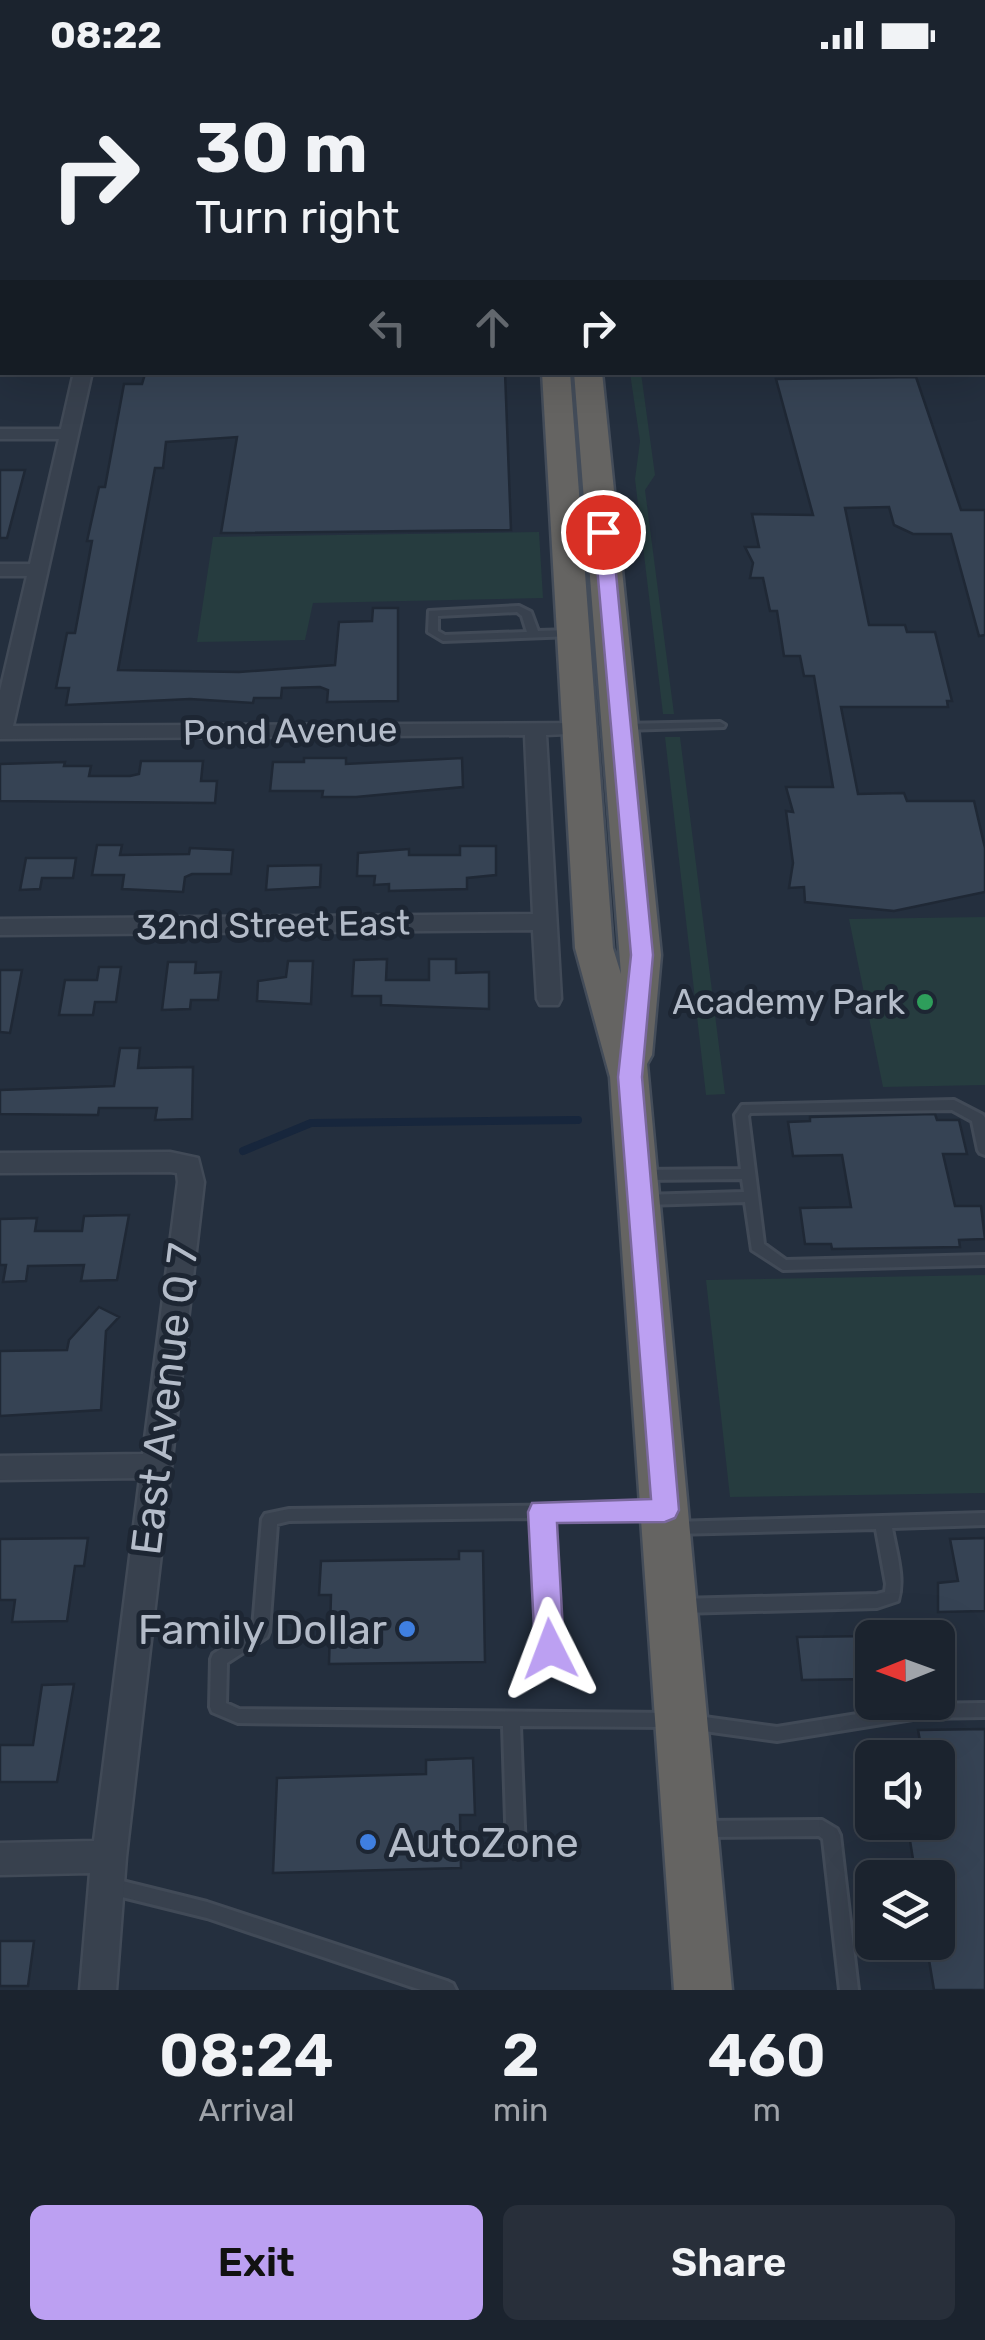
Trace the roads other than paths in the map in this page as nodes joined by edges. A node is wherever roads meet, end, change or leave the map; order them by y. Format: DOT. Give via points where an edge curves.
graph roads {
  1 [pos="82,375"];
  2 [pos="556,375"];
  3 [pos="588,375"];
  4 [pos="615,375"];
  5 [pos="0,434"];
  6 [pos="68,434"];
  7 [pos="603,532"];
  8 [pos="0,570"];
  9 [pos="38,570"];
  10 [pos="533,633"];
  11 [pos="575,633"];
  12 [pos="720,725"];
  13 [pos="634,726"];
  14 [pos="535,728"];
  15 [pos="580,728"];
  16 [pos="0,733"];
  17 [pos="546,922"];
  18 [pos="0,928"];
  19 [pos="549,999"];
  20 [pos="630,1077"];
  21 [pos="985,1150"];
  22 [pos="0,1164"];
  23 [pos="749,1174"];
  24 [pos="639,1187"];
  25 [pos="751,1198"];
  26 [pos="985,1260"];
  27 [pos="155,1466"];
  28 [pos="0,1468"];
  29 [pos="542,1512"];
  30 [pos="666,1519"];
  31 [pos="985,1519"];
  32 [pos="883,1522"];
  33 [pos="672,1606"];
  34 [pos="550,1649"];
  35 [pos="985,1710"];
  36 [pos="511,1718"];
  37 [pos="680,1720"];
  38 [pos="688,1829"];
  39 [pos="516,1851"];
  40 [pos="0,1859"];
  41 [pos="108,1871"];
  42 [pos="98,1990"];
  43 [pos="447,1990"];
  44 [pos="703,1990"];
  45 [pos="849,1990"];
  1 -- 6 [label="street"];
  2 -- 11 [label="highway"];
  3 -- 7 [label="highway"];
  4 -- 7 [label="highway" via="618,507"];
  5 -- 6 [label="street"];
  6 -- 9 [label="street"];
  7 -- 13 [label="highway"];
  8 -- 9 [label="street"];
  9 -- 16 [label="street"];
  10 -- 10 [label="lane" via="443,638 432,632 432,613 518,608"];
  10 -- 11 [label="lane"];
  11 -- 15 [label="highway"];
  12 -- 13 [label="lane"];
  13 -- 20 [label="highway" via="641,943"];
  14 -- 15 [label="street, Pond Avenue"];
  14 -- 16 [label="street, Pond Avenue"];
  14 -- 17 [label="street"];
  15 -- 20 [label="highway" via="594,948"];
  17 -- 18 [label="street, 32nd Street East"];
  17 -- 19 [label="street"];
  20 -- 24 [label="highway"];
  21 -- 23 [label="lane" via="978,1118 954,1105 747,1108 740,1115"];
  22 -- 27 [label="street, East Avenue Q 7" via="189,1165"];
  23 -- 24 [label="lane"];
  23 -- 25 [label="lane"];
  24 -- 25 [label="lane"];
  24 -- 30 [label="highway"];
  25 -- 26 [label="lane" via="757,1246 782,1265"];
  27 -- 28 [label="street"];
  27 -- 41 [label="street, East Avenue Q 7"];
  29 -- 30 [label="lane"];
  29 -- 34 [label="lane"];
  29 -- 36 [label="lane" via="270,1519 261,1632 219,1659 218,1707 238,1716"];
  30 -- 32 [label="lane"];
  30 -- 33 [label="highway"];
  31 -- 32 [label="lane"];
  32 -- 33 [label="lane" via="892,1596"];
  33 -- 37 [label="highway"];
  35 -- 37 [label="lane" via="920,1711 777,1734"];
  36 -- 37 [label="lane"];
  36 -- 39 [label="lane"];
  37 -- 38 [label="highway"];
  38 -- 44 [label="highway"];
  38 -- 45 [label="lane" via="822,1828 831,1835"];
  40 -- 41 [label="street"];
  41 -- 42 [label="street, East Avenue Q 7"];
  41 -- 43 [label="lane"];
}
